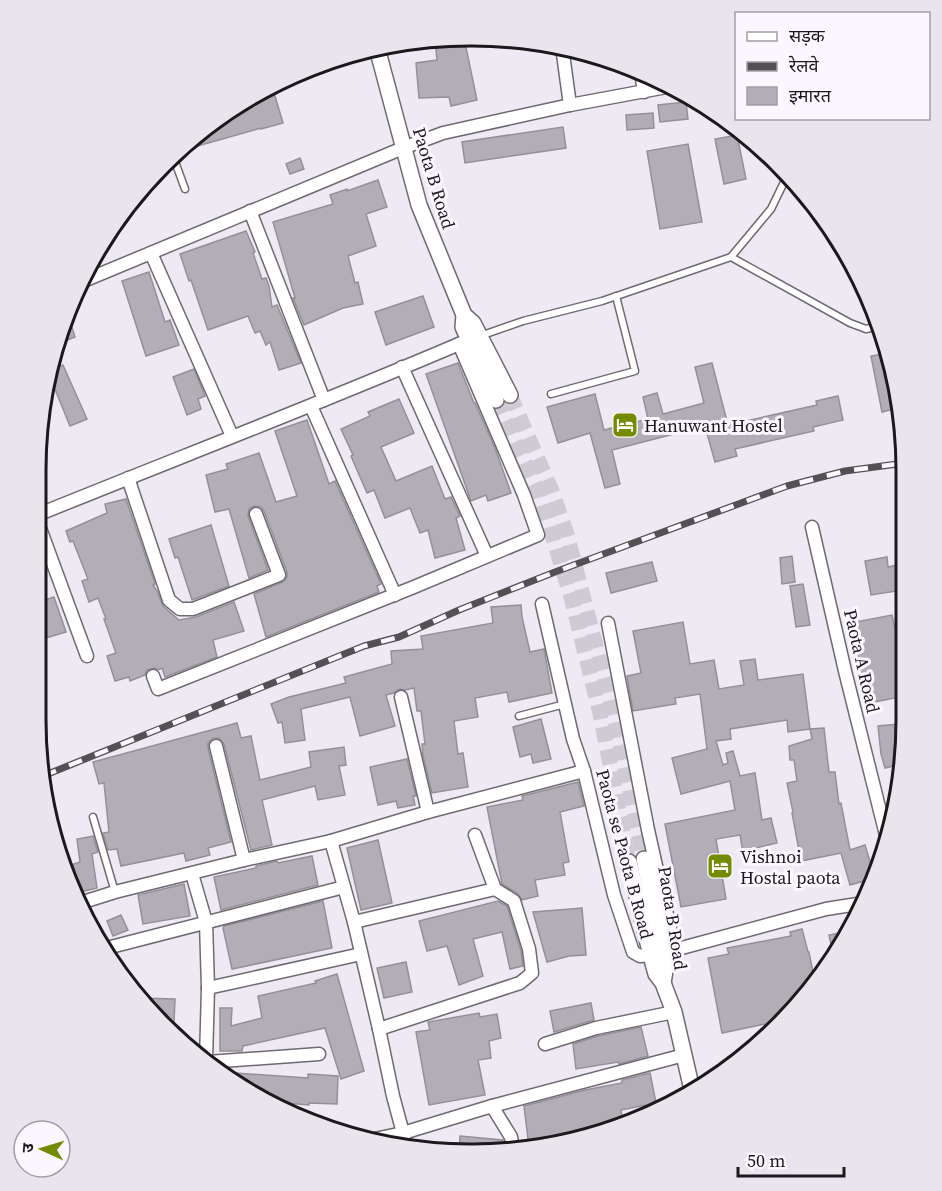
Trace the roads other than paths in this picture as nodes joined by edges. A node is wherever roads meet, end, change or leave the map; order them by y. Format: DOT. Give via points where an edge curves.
graph roads {
  1 [pos="379,57"];
  2 [pos="563,57"];
  3 [pos="643,83"];
  4 [pos="657,89"];
  5 [pos="644,92"];
  6 [pos="570,105"];
  7 [pos="403,148"];
  8 [pos="176,166"];
  9 [pos="783,184"];
  10 [pos="185,189"];
  11 [pos="250,211"];
  12 [pos="151,253"];
  13 [pos="731,256"];
  14 [pos="93,277"];
  15 [pos="616,296"];
  16 [pos="870,328"];
  17 [pos="469,340"];
  18 [pos="402,367"];
  19 [pos="551,394"];
  20 [pos="503,398"];
  21 [pos="324,400"];
  22 [pos="311,405"];
  23 [pos="232,436"];
  24 [pos="128,478"];
  25 [pos="46,512"];
  26 [pos="256,514"];
  27 [pos="812,527"];
  28 [pos="46,544"];
  29 [pos="487,556"];
  30 [pos="395,595"];
  31 [pos="542,604"];
  32 [pos="608,623"];
  33 [pos="87,656"];
  34 [pos="153,676"];
  35 [pos="400,698"];
  36 [pos="566,704"];
  37 [pos="519,716"];
  38 [pos="216,746"];
  39 [pos="584,771"];
  40 [pos="428,812"];
  41 [pos="93,817"];
  42 [pos="883,822"];
  43 [pos="475,835"];
  44 [pos="331,841"];
  45 [pos="244,860"];
  46 [pos="637,860"];
  47 [pos="192,874"];
  48 [pos="344,888"];
  49 [pos="495,890"];
  50 [pos="115,892"];
  51 [pos="87,901"];
  52 [pos="853,905"];
  53 [pos="206,922"];
  54 [pos="354,922"];
  55 [pos="112,947"];
  56 [pos="663,953"];
  57 [pos="361,954"];
  58 [pos="208,988"];
  59 [pos="674,1012"];
  60 [pos="379,1029"];
  61 [pos="545,1044"];
  62 [pos="207,1052"];
  63 [pos="319,1054"];
  64 [pos="684,1055"];
  65 [pos="218,1060"];
  66 [pos="691,1083"];
  67 [pos="492,1106"];
  68 [pos="403,1133"];
  69 [pos="388,1136"];
  70 [pos="404,1139"];
  71 [pos="512,1143"];
  1 -- 7 [label="street, Paota B Road"];
  2 -- 6 [label="street"];
  3 -- 5 [label="street"];
  4 -- 5 [label="street"];
  5 -- 6 [label="street"];
  6 -- 7 [label="street" via="443,133"];
  7 -- 11 [label="street"];
  7 -- 17 [label="street, Paota B Road" via="418,205 464,315 462,327"];
  8 -- 10 [label="lane"];
  9 -- 13 [label="lane" via="771,209"];
  11 -- 12 [label="street"];
  11 -- 21 [label="street"];
  12 -- 14 [label="street"];
  12 -- 23 [label="street"];
  13 -- 15 [label="lane"];
  13 -- 16 [label="lane" via="850,323"];
  15 -- 17 [label="lane" via="522,321"];
  15 -- 19 [label="lane" via="635,371"];
  17 -- 18 [label="street"];
  17 -- 20 [label="street, Paota B Road"];
  17 -- 29 [label="street" via="537,535"];
  18 -- 21 [label="street"];
  18 -- 29 [label="street"];
  21 -- 22 [label="street"];
  22 -- 23 [label="street"];
  22 -- 30 [label="street"];
  23 -- 24 [label="street"];
  24 -- 25 [label="street"];
  24 -- 26 [label="street" via="169,600 180,609 192,609 279,575"];
  27 -- 42 [label="street, Paota A Road"];
  28 -- 33 [label="street"];
  29 -- 30 [label="street"];
  30 -- 34 [label="street" via="158,689"];
  31 -- 36 [label="street, Paota se Paota B Road"];
  32 -- 56 [label="street" via="648,830"];
  35 -- 40 [label="street"];
  36 -- 37 [label="lane"];
  36 -- 39 [label="street, Paota se Paota B Road"];
  38 -- 45 [label="street"];
  39 -- 40 [label="street"];
  39 -- 56 [label="street, Paota se Paota B Road" via="614,895 633,952 640,956"];
  40 -- 44 [label="street"];
  41 -- 50 [label="lane"];
  43 -- 49 [label="street"];
  44 -- 45 [label="street"];
  44 -- 48 [label="street"];
  45 -- 47 [label="street"];
  46 -- 56 [label="street, Paota B Road"];
  47 -- 50 [label="street"];
  47 -- 53 [label="street"];
  48 -- 53 [label="street"];
  48 -- 54 [label="street"];
  49 -- 54 [label="street"];
  49 -- 60 [label="street" via="514,901 532,973 520,983"];
  50 -- 51 [label="street"];
  52 -- 56 [label="street, Paota se Paota B Road"];
  53 -- 55 [label="street"];
  53 -- 58 [label="street"];
  54 -- 57 [label="street"];
  56 -- 59 [label="street, Paota B Road" via="663,983"];
  57 -- 58 [label="street"];
  57 -- 60 [label="street"];
  58 -- 62 [label="street"];
  59 -- 61 [label="street" via="596,1028"];
  59 -- 64 [label="street, Paota B Road"];
  60 -- 68 [label="street"];
  63 -- 65 [label="street"];
  64 -- 66 [label="street, Paota B Road"];
  64 -- 67 [label="street"];
  67 -- 68 [label="street"];
  67 -- 71 [label="street"];
  68 -- 69 [label="street"];
  68 -- 70 [label="street"];
}
